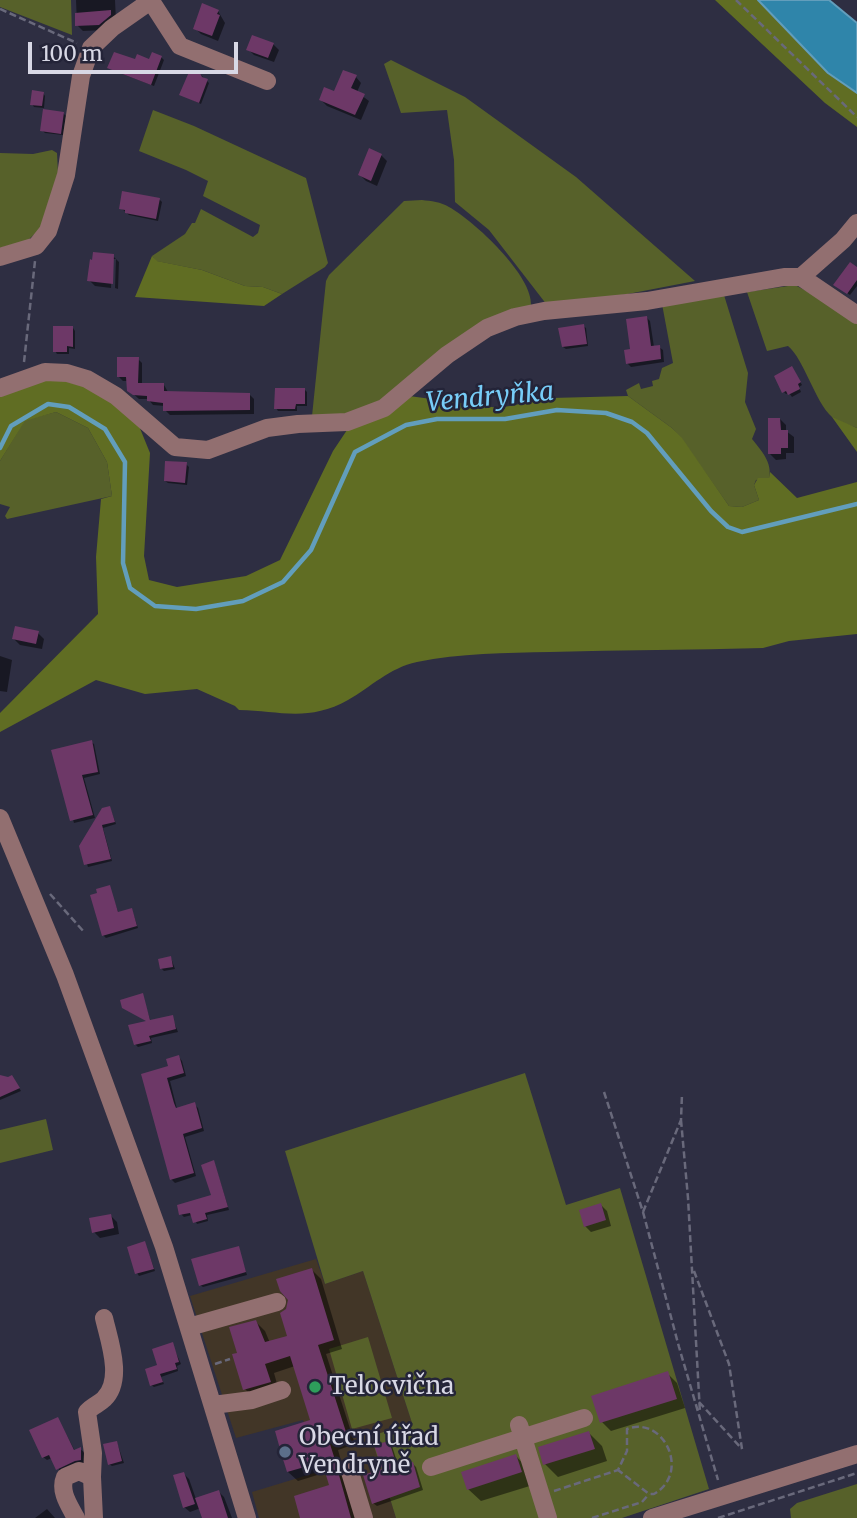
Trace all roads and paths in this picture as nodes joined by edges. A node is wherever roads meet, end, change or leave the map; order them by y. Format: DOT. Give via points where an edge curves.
graph roads {
  1 [pos="736,0"];
  2 [pos="152,1"];
  3 [pos="0,9"];
  4 [pos="91,48"];
  5 [pos="267,81"];
  6 [pos="857,117"];
  7 [pos="857,223"];
  8 [pos="36,246"];
  9 [pos="0,257"];
  10 [pos="801,277"];
  11 [pos="857,315"];
  12 [pos="22,380"];
  13 [pos="0,388"];
  14 [pos="0,818"];
  15 [pos="50,894"];
  16 [pos="85,933"];
  17 [pos="604,1092"];
  18 [pos="682,1094"];
  19 [pos="681,1120"];
  20 [pos="643,1212"];
  21 [pos="692,1265"];
  22 [pos="277,1302"];
  23 [pos="104,1318"];
  24 [pos="189,1327"];
  25 [pos="230,1359"];
  26 [pos="209,1366"];
  27 [pos="282,1390"];
  28 [pos="699,1402"];
  29 [pos="213,1405"];
  30 [pos="584,1418"];
  31 [pos="700,1420"];
  32 [pos="521,1432"];
  33 [pos="857,1454"];
  34 [pos="431,1467"];
  35 [pos="618,1470"];
  36 [pos="350,1472"];
  37 [pos="857,1473"];
  38 [pos="92,1477"];
  39 [pos="649,1494"];
  40 [pos="541,1496"];
  41 [pos="722,1497"];
  42 [pos="76,1518"];
  43 [pos="94,1518"];
  44 [pos="247,1518"];
  45 [pos="364,1518"];
  46 [pos="548,1518"];
  47 [pos="592,1518"];
  48 [pos="652,1518"];
  49 [pos="718,1518"];
  1 -- 6 [label="path"];
  2 -- 4 [label="street"];
  2 -- 5 [label="street" via="180,46"];
  3 -- 4 [label="path"];
  4 -- 8 [label="street" via="81,76 66,176 48,231"];
  7 -- 10 [label="street"];
  8 -- 9 [label="street"];
  8 -- 12 [label="path"];
  10 -- 11 [label="street"];
  10 -- 12 [label="street" via="515,317 487,328 447,355 384,408 347,422 267,428 208,450 175,447 117,396 87,379 45,372"];
  12 -- 13 [label="street"];
  14 -- 24 [label="street" via="70,988"];
  15 -- 16 [label="path"];
  17 -- 20 [label="path"];
  18 -- 19 [label="path"];
  19 -- 20 [label="path"];
  19 -- 21 [label="path"];
  20 -- 31 [label="path"];
  21 -- 28 [label="path"];
  21 -- 28 [label="path" via="729,1364 742,1449"];
  22 -- 24 [label="street"];
  23 -- 38 [label="street" via="114,1369 105,1398 87,1412"];
  24 -- 29 [label="street"];
  25 -- 26 [label="path"];
  27 -- 29 [label="street"];
  28 -- 31 [label="path"];
  29 -- 44 [label="street"];
  30 -- 32 [label="street"];
  31 -- 41 [label="path"];
  32 -- 34 [label="street"];
  32 -- 40 [label="street"];
  33 -- 41 [label="street"];
  35 -- 39 [label="path"];
  35 -- 39 [label="path" via="627,1451 628,1429 657,1434 672,1454 672,1469 663,1488"];
  35 -- 40 [label="path"];
  36 -- 45 [label="street"];
  37 -- 49 [label="path"];
  38 -- 42 [label="street" via="72,1472 62,1484"];
  38 -- 43 [label="street"];
  39 -- 47 [label="path" via="642,1502"];
  40 -- 46 [label="street"];
  41 -- 48 [label="street"];
}
